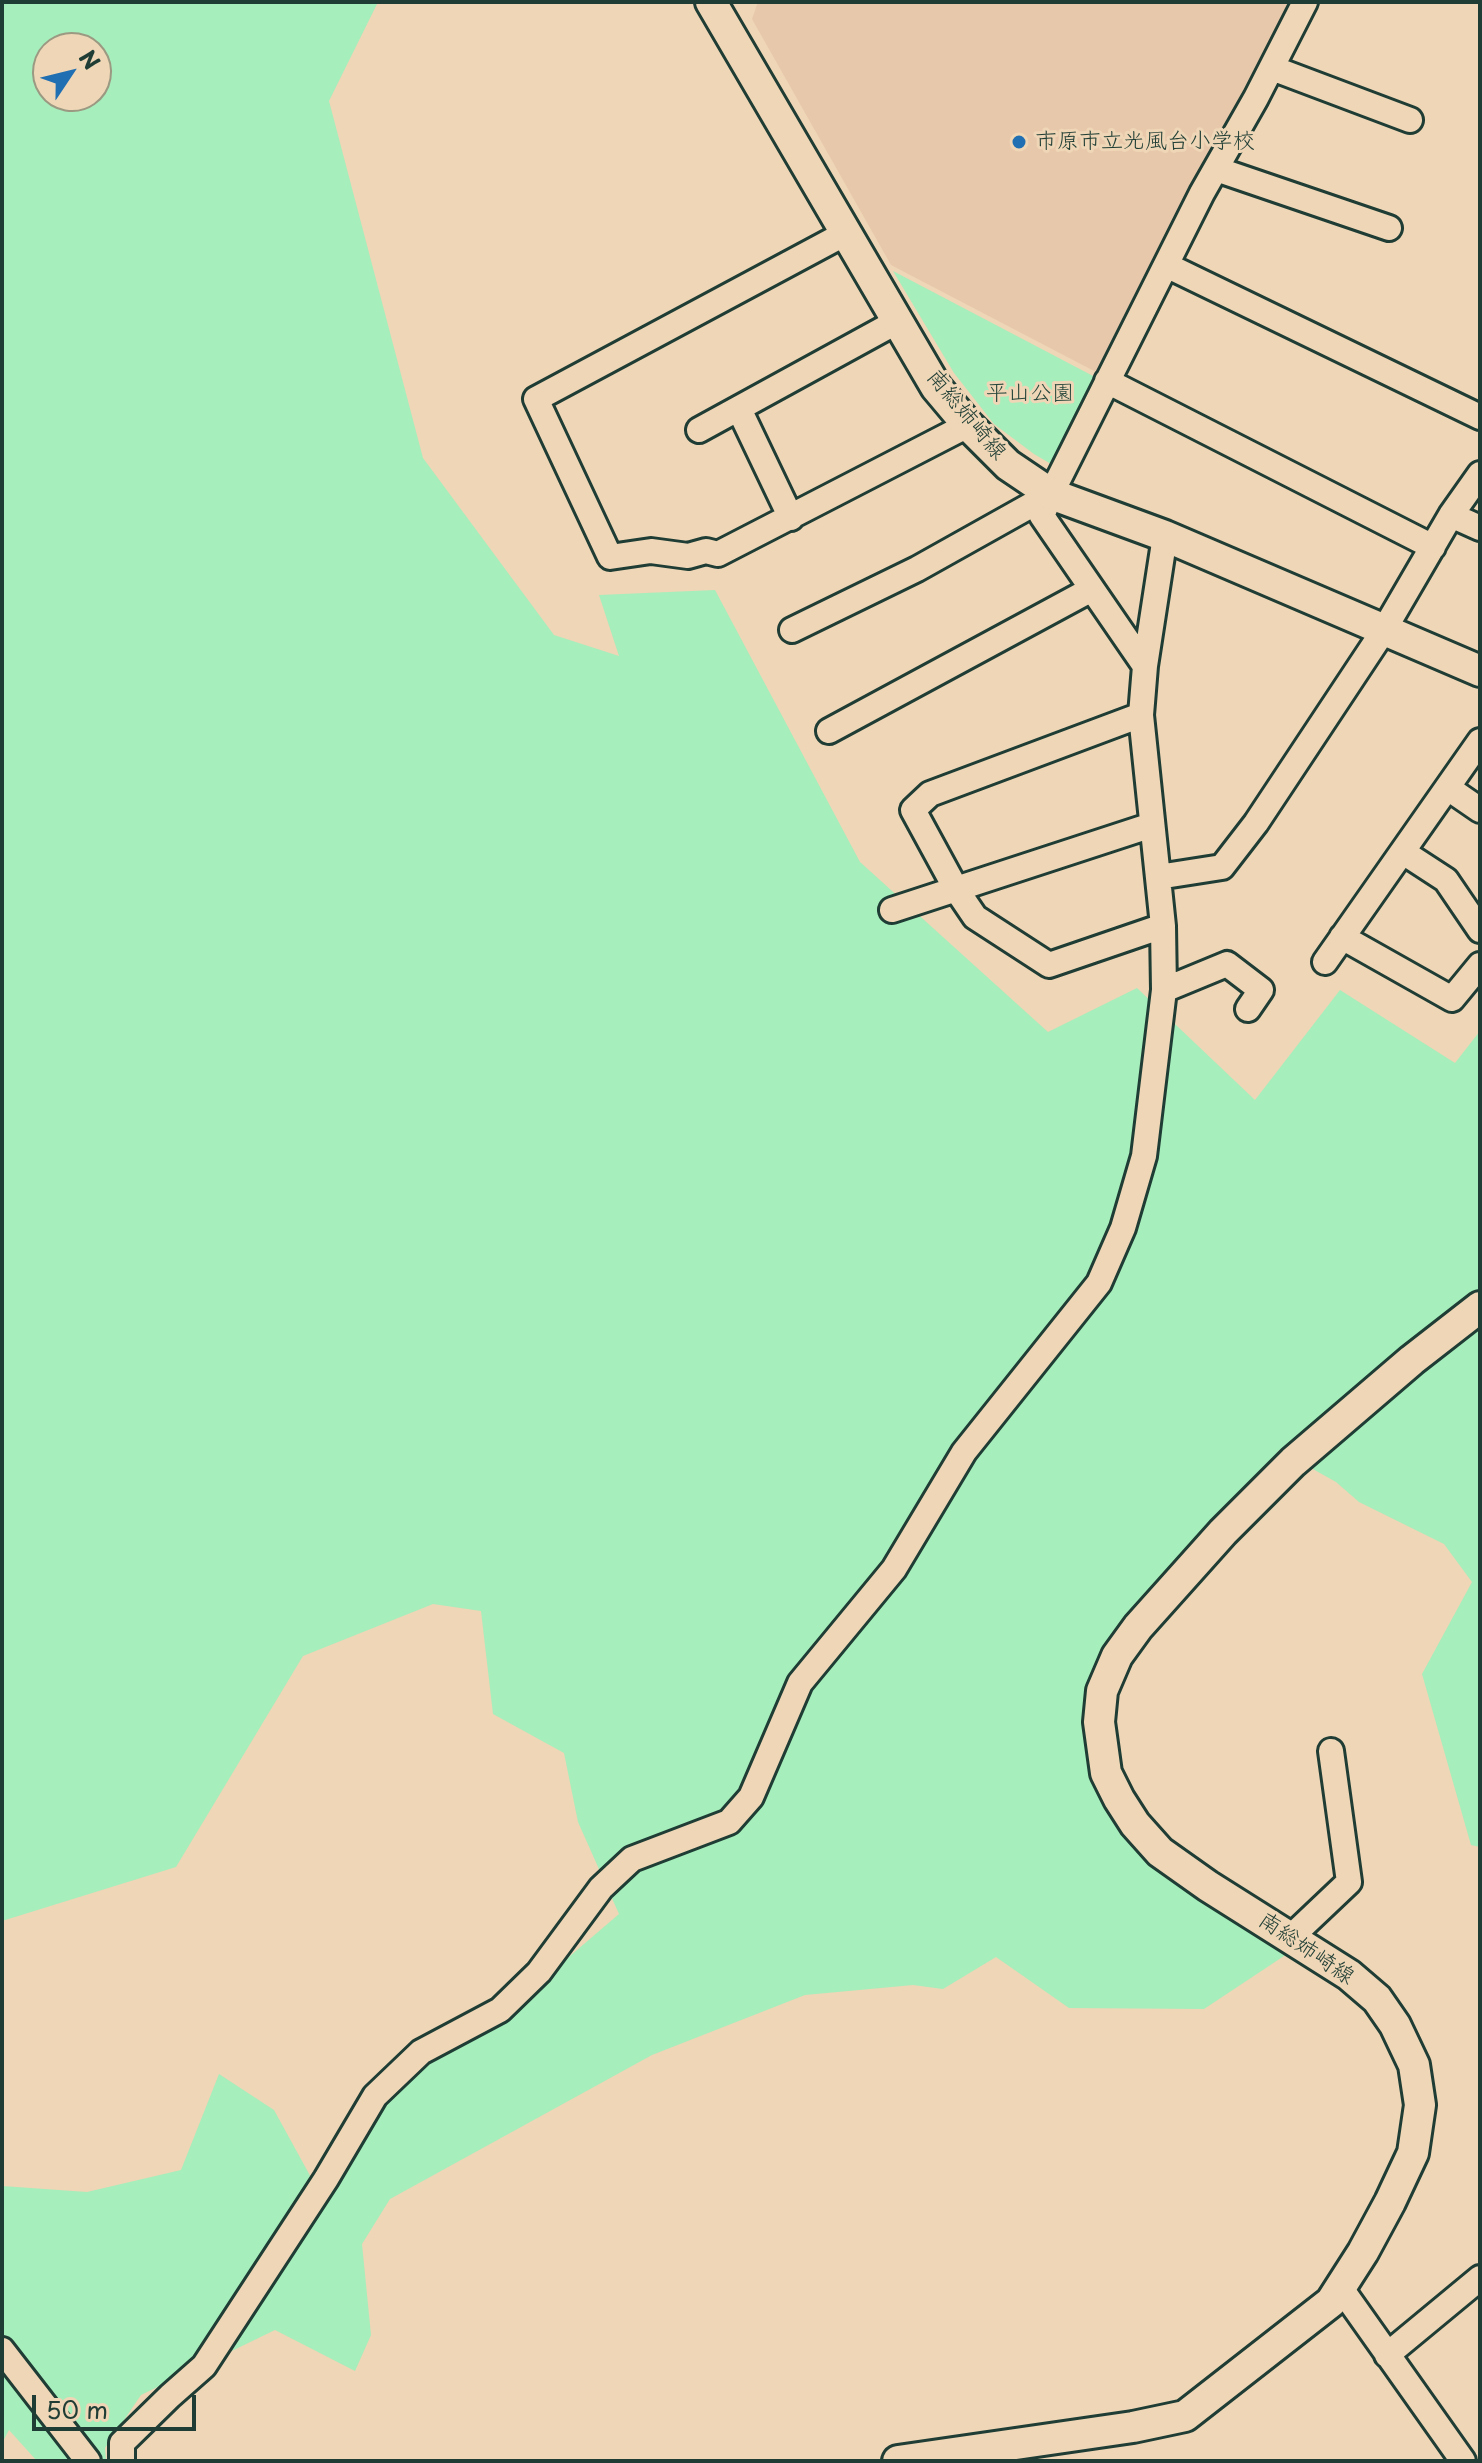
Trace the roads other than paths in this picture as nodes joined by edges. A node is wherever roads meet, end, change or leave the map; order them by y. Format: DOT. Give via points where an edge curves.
graph roads {
  1 [pos="711,2"];
  2 [pos="1305,2"];
  3 [pos="1272,68"];
  4 [pos="1410,120"];
  5 [pos="1216,169"];
  6 [pos="1389,228"];
  7 [pos="846,233"];
  8 [pos="1166,265"];
  9 [pos="898,321"];
  10 [pos="1107,381"];
  11 [pos="739,409"];
  12 [pos="1480,417"];
  13 [pos="968,425"];
  14 [pos="699,430"];
  15 [pos="1480,474"];
  16 [pos="1051,494"];
  17 [pos="1451,515"];
  18 [pos="791,518"];
  19 [pos="1480,528"];
  20 [pos="1165,536"];
  21 [pos="1433,547"];
  22 [pos="1092,589"];
  23 [pos="792,630"];
  24 [pos="1384,630"];
  25 [pos="1145,666"];
  26 [pos="1480,671"];
  27 [pos="1141,715"];
  28 [pos="829,731"];
  29 [pos="1480,741"];
  30 [pos="1448,788"];
  31 [pos="1480,810"];
  32 [pos="1152,825"];
  33 [pos="1403,852"];
  34 [pos="1158,877"];
  35 [pos="956,889"];
  36 [pos="892,910"];
  37 [pos="1163,926"];
  38 [pos="1480,930"];
  39 [pos="1342,937"];
  40 [pos="1325,962"];
  41 [pos="1480,965"];
  42 [pos="1164,990"];
  43 [pos="1248,1009"];
  44 [pos="1480,1307"];
  45 [pos="1331,1751"];
  46 [pos="1291,1937"];
  47 [pos="1480,2279"];
  48 [pos="1340,2287"];
  49 [pos="2,2350"];
  50 [pos="1387,2355"];
  51 [pos="88,2461"];
  52 [pos="122,2461"];
  53 [pos="898,2461"];
  54 [pos="1463,2461"];
  1 -- 7 [label="main road, 南総姉崎線"];
  2 -- 3 [label="street"];
  3 -- 4 [label="street"];
  3 -- 5 [label="street"];
  5 -- 6 [label="street"];
  5 -- 8 [label="street"];
  7 -- 9 [label="main road, 南総姉崎線"];
  7 -- 18 [label="street" via="536,399 610,557 651,551 718,554"];
  8 -- 10 [label="street"];
  8 -- 12 [label="street"];
  9 -- 11 [label="street"];
  9 -- 13 [label="main road, 南総姉崎線" via="936,387"];
  10 -- 16 [label="street"];
  10 -- 21 [label="street"];
  11 -- 14 [label="street"];
  11 -- 18 [label="street"];
  13 -- 16 [label="main road, 南総姉崎線" via="1008,465"];
  13 -- 18 [label="street"];
  15 -- 17 [label="street"];
  16 -- 20 [label="main road, 南総姉崎線"];
  16 -- 22 [label="street" via="1042,516"];
  16 -- 23 [label="street" via="917,569"];
  17 -- 19 [label="street"];
  17 -- 21 [label="street"];
  20 -- 24 [label="main road, 南総姉崎線"];
  20 -- 25 [label="street"];
  21 -- 24 [label="street"];
  22 -- 25 [label="street"];
  22 -- 28 [label="street"];
  24 -- 26 [label="main road, 南総姉崎線"];
  24 -- 34 [label="street" via="1222,867"];
  25 -- 27 [label="street"];
  27 -- 32 [label="street"];
  27 -- 35 [label="street" via="930,794 913,810"];
  29 -- 30 [label="street"];
  30 -- 31 [label="street"];
  30 -- 33 [label="street"];
  32 -- 34 [label="street"];
  32 -- 35 [label="street"];
  33 -- 38 [label="street" via="1446,880"];
  33 -- 39 [label="street"];
  34 -- 37 [label="street"];
  35 -- 36 [label="street"];
  35 -- 37 [label="street" via="975,917 1049,965"];
  37 -- 42 [label="street"];
  39 -- 40 [label="street"];
  39 -- 41 [label="street" via="1452,999"];
  42 -- 43 [label="street" via="1227,964 1261,990"];
  42 -- 52 [label="street" via="1144,1156 1123,1228 1099,1283 964,1452 894,1569 800,1683 751,1797 729,1822 632,1859 601,1888 539,1972 500,2010 421,2052 375,2096 204,2366 122,2443"];
  44 -- 46 [label="main road, 南総姉崎線" via="1251,1502 1138,1627 1117,1656 1102,1691 1099,1722 1106,1773 1135,1824 1160,1852"];
  45 -- 46 [label="street" via="1349,1882"];
  46 -- 48 [label="main road, 南総姉崎線" via="1377,1999 1406,2044 1420,2105 1413,2153"];
  47 -- 50 [label="street"];
  48 -- 50 [label="street"];
  48 -- 53 [label="main road, 南総姉崎線" via="1331,2302 1185,2416"];
  49 -- 51 [label="street"];
  50 -- 54 [label="street"];
}
